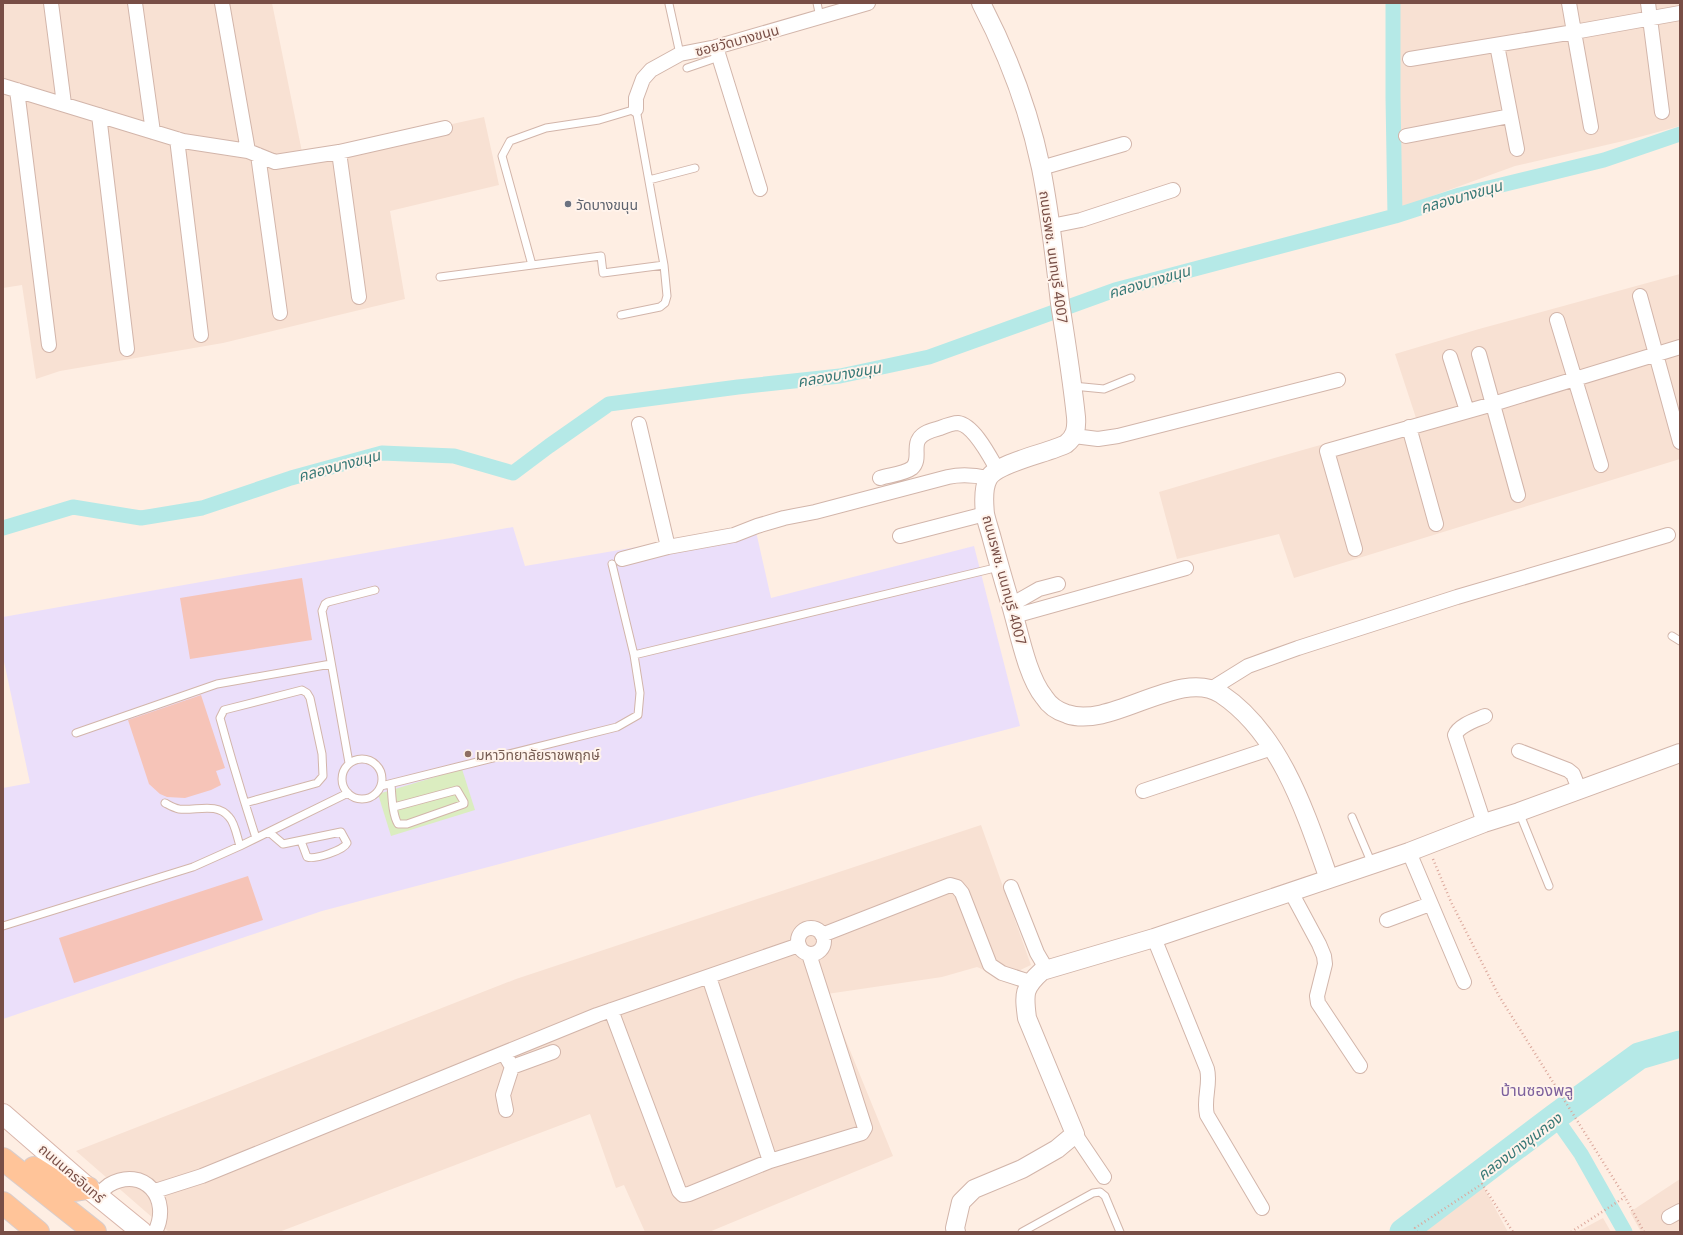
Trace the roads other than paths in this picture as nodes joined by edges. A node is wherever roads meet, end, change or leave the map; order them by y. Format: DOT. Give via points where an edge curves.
graph roads {
  1 [pos="51,3"];
  2 [pos="135,3"];
  3 [pos="222,3"];
  4 [pos="817,3"];
  5 [pos="868,3"];
  6 [pos="981,3"];
  7 [pos="1569,3"];
  8 [pos="1648,3"];
  9 [pos="669,4"];
  10 [pos="1680,13"];
  11 [pos="820,17"];
  12 [pos="1650,18"];
  13 [pos="1574,32"];
  14 [pos="1497,45"];
  15 [pos="718,52"];
  16 [pos="680,54"];
  17 [pos="1410,59"];
  18 [pos="687,68"];
  19 [pos="3,86"];
  20 [pos="17,90"];
  21 [pos="64,104"];
  22 [pos="636,110"];
  23 [pos="1662,112"];
  24 [pos="99,115"];
  25 [pos="1510,116"];
  26 [pos="1591,127"];
  27 [pos="445,128"];
  28 [pos="153,132"];
  29 [pos="1406,136"];
  30 [pos="177,139"];
  31 [pos="1124,144"];
  32 [pos="1517,149"];
  33 [pos="338,152"];
  34 [pos="253,153"];
  35 [pos="695,168"];
  36 [pos="1041,168"];
  37 [pos="648,180"];
  38 [pos="760,189"];
  39 [pos="1173,190"];
  40 [pos="1051,226"];
  41 [pos="532,265"];
  42 [pos="664,265"];
  43 [pos="440,277"];
  44 [pos="1640,296"];
  45 [pos="359,297"];
  46 [pos="280,313"];
  47 [pos="621,314"];
  48 [pos="1558,320"];
  49 [pos="202,335"];
  50 [pos="49,345"];
  51 [pos="1680,347"];
  52 [pos="127,349"];
  53 [pos="1479,354"];
  54 [pos="1655,355"];
  55 [pos="1450,357"];
  56 [pos="1131,378"];
  57 [pos="1575,379"];
  58 [pos="1338,380"];
  59 [pos="1073,386"];
  60 [pos="1493,404"];
  61 [pos="1467,411"];
  62 [pos="639,424"];
  63 [pos="1409,427"];
  64 [pos="1074,436"];
  65 [pos="1680,442"];
  66 [pos="1601,465"];
  67 [pos="993,474"];
  68 [pos="880,478"];
  69 [pos="1518,495"];
  70 [pos="986,514"];
  71 [pos="1436,524"];
  72 [pos="1668,535"];
  73 [pos="900,536"];
  74 [pos="668,548"];
  75 [pos="1355,549"];
  76 [pos="617,562"];
  77 [pos="999,567"];
  78 [pos="1186,568"];
  79 [pos="1058,584"];
  80 [pos="375,590"];
  81 [pos="1012,611"];
  82 [pos="1672,636"];
  83 [pos="1680,641"];
  84 [pos="634,655"];
  85 [pos="332,664"];
  86 [pos="1212,689"];
  87 [pos="1485,716"];
  88 [pos="76,733"];
  89 [pos="1272,748"];
  90 [pos="1519,751"];
  91 [pos="1680,753"];
  92 [pos="349,764"];
  93 [pos="391,784"];
  94 [pos="381,786"];
  95 [pos="1579,789"];
  96 [pos="1143,791"];
  97 [pos="348,793"];
  98 [pos="165,803"];
  99 [pos="245,803"];
  100 [pos="394,807"];
  101 [pos="1519,812"];
  102 [pos="1352,817"];
  103 [pos="1484,823"];
  104 [pos="269,832"];
  105 [pos="256,838"];
  106 [pos="301,841"];
  107 [pos="240,846"];
  108 [pos="1409,852"];
  109 [pos="1372,864"];
  110 [pos="1329,879"];
  111 [pos="1549,886"];
  112 [pos="1011,887"];
  113 [pos="1291,892"];
  114 [pos="1430,904"];
  115 [pos="1387,920"];
  116 [pos="3,926"];
  117 [pos="822,935"];
  118 [pos="1154,938"];
  119 [pos="804,950"];
  120 [pos="1047,970"];
  121 [pos="709,977"];
  122 [pos="1030,982"];
  123 [pos="1464,982"];
  124 [pos="611,1010"];
  125 [pos="553,1052"];
  126 [pos="504,1053"];
  127 [pos="512,1066"];
  128 [pos="1360,1066"];
  129 [pos="506,1110"];
  130 [pos="3,1114"];
  131 [pos="1075,1134"];
  132 [pos="3,1152"];
  133 [pos="3,1159"];
  134 [pos="770,1161"];
  135 [pos="1104,1177"];
  136 [pos="93,1192"];
  137 [pos="155,1192"];
  138 [pos="3,1203"];
  139 [pos="1262,1208"];
  140 [pos="38,1232"];
  141 [pos="95,1232"];
  142 [pos="142,1232"];
  143 [pos="155,1232"];
  144 [pos="956,1232"];
  145 [pos="1022,1232"];
  146 [pos="1120,1232"];
  1 -- 21 [label="street"];
  2 -- 28 [label="street"];
  3 -- 34 [label="street"];
  4 -- 11 [label="lane"];
  5 -- 11 [label="street, ซอยวัดบางขนุน"];
  6 -- 36 [label="street, ถนนรพช. นนทบุรี 4007" via="1001,42 1032,130"];
  7 -- 13 [label="street"];
  8 -- 12 [label="street"];
  9 -- 16 [label="lane"];
  10 -- 12 [label="street"];
  11 -- 15 [label="street, ซอยวัดบางขนุน"];
  12 -- 13 [label="street"];
  12 -- 23 [label="street"];
  13 -- 14 [label="street"];
  13 -- 26 [label="street"];
  14 -- 17 [label="street"];
  14 -- 25 [label="street"];
  15 -- 16 [label="street, ซอยวัดบางขนุน"];
  15 -- 18 [label="lane"];
  15 -- 38 [label="street"];
  16 -- 22 [label="street, ซอยวัดบางขนุน" via="651,70 643,79 636,98"];
  19 -- 20 [label="street"];
  20 -- 21 [label="street"];
  20 -- 50 [label="street"];
  21 -- 24 [label="street"];
  22 -- 37 [label="lane"];
  22 -- 41 [label="lane" via="599,120 546,128 510,141 502,156"];
  24 -- 28 [label="street"];
  24 -- 52 [label="street"];
  25 -- 29 [label="street"];
  25 -- 32 [label="street"];
  27 -- 33 [label="street"];
  28 -- 30 [label="street"];
  30 -- 34 [label="street"];
  30 -- 49 [label="street"];
  31 -- 36 [label="street"];
  33 -- 34 [label="street" via="276,162"];
  33 -- 45 [label="street"];
  34 -- 46 [label="street"];
  35 -- 37 [label="lane"];
  36 -- 40 [label="street, ถนนรพช. นนทบุรี 4007"];
  37 -- 42 [label="lane"];
  39 -- 40 [label="street" via="1081,220"];
  40 -- 59 [label="street, ถนนรพช. นนทบุรี 4007"];
  41 -- 42 [label="lane" via="601,256 603,273"];
  41 -- 43 [label="lane"];
  42 -- 47 [label="lane" via="665,303 660,307"];
  44 -- 54 [label="street"];
  48 -- 57 [label="street"];
  51 -- 54 [label="street"];
  53 -- 60 [label="street"];
  54 -- 57 [label="street"];
  54 -- 65 [label="street"];
  55 -- 61 [label="street"];
  56 -- 59 [label="lane" via="1104,389"];
  57 -- 60 [label="street"];
  57 -- 66 [label="street"];
  58 -- 64 [label="street" via="1118,436 1098,439"];
  59 -- 64 [label="street, ถนนรพช. นนทบุรี 4007" via="1077,425"];
  60 -- 61 [label="street"];
  60 -- 69 [label="street"];
  61 -- 63 [label="street"];
  62 -- 74 [label="street"];
  63 -- 71 [label="street"];
  63 -- 75 [label="street" via="1327,451"];
  64 -- 67 [label="street" via="1061,447"];
  67 -- 68 [label="street" via="974,433 967,426 958,424 920,437 917,442 917,459 913,467"];
  67 -- 70 [label="street, ถนนรพช. นนทบุรี 4007" via="985,490"];
  67 -- 74 [label="street" via="962,474 948,477 784,518 734,534"];
  70 -- 73 [label="street"];
  70 -- 77 [label="street, ถนนรพช. นนทบุรี 4007"];
  72 -- 86 [label="street" via="1457,597 1298,648 1248,666"];
  74 -- 76 [label="street"];
  76 -- 84 [label="lane"];
  77 -- 81 [label="street, ถนนรพช. นนทบุรี 4007"];
  77 -- 84 [label="lane"];
  78 -- 81 [label="street"];
  79 -- 81 [label="street" via="1040,589"];
  80 -- 85 [label="lane" via="325,604 322,611"];
  81 -- 86 [label="street, ถนนรพช. นนทบุรี 4007" via="1037,686 1053,708 1067,714 1077,717 1092,716 1182,689"];
  82 -- 83 [label="lane"];
  84 -- 93 [label="lane" via="640,693 638,715 617,727"];
  85 -- 88 [label="lane" via="217,684"];
  85 -- 92 [label="lane"];
  86 -- 89 [label="street" via="1242,712"];
  87 -- 103 [label="street" via="1459,729 1455,735"];
  89 -- 96 [label="street"];
  89 -- 110 [label="street" via="1300,802"];
  90 -- 95 [label="street" via="1568,770 1573,774"];
  91 -- 95 [label="street"];
  92 -- 94 [label="lane" via="361,758 374,762 382,773"];
  92 -- 97 [label="lane" via="342,778"];
  93 -- 94 [label="lane"];
  93 -- 100 [label="lane"];
  94 -- 97 [label="lane" via="377,793 362,799"];
  95 -- 101 [label="street"];
  97 -- 104 [label="lane"];
  98 -- 107 [label="lane" via="177,809 214,808 222,811 230,817"];
  99 -- 99 [label="lane" via="225,739 221,714 224,710 302,690 310,698 322,754 323,776 317,783"];
  99 -- 105 [label="lane"];
  100 -- 100 [label="lane" via="400,825 464,802 457,790"];
  101 -- 103 [label="street"];
  101 -- 111 [label="lane"];
  102 -- 109 [label="lane"];
  103 -- 108 [label="street"];
  104 -- 105 [label="lane"];
  104 -- 106 [label="lane" via="281,844"];
  105 -- 107 [label="lane"];
  106 -- 106 [label="lane" via="341,832 347,843 337,851 313,858 307,857"];
  107 -- 116 [label="lane" via="192,867"];
  108 -- 109 [label="street"];
  108 -- 114 [label="street"];
  109 -- 110 [label="street"];
  110 -- 113 [label="street"];
  112 -- 120 [label="street" via="1037,953"];
  113 -- 118 [label="street"];
  113 -- 128 [label="street" via="1324,956 1325,964 1317,996 1318,1003"];
  114 -- 115 [label="street"];
  114 -- 123 [label="street"];
  117 -- 119 [label="street" via="824,940 820,951 815,954"];
  117 -- 119 [label="street" via="818,931 807,929 802,932 799,936"];
  117 -- 122 [label="street" via="950,885 957,887 962,893 990,965 1002,973"];
  118 -- 120 [label="street"];
  118 -- 139 [label="street" via="1207,1068 1207,1115"];
  119 -- 121 [label="street"];
  119 -- 134 [label="street" via="865,1128 862,1133"];
  120 -- 122 [label="street" via="1042,971"];
  121 -- 124 [label="street"];
  121 -- 134 [label="street"];
  122 -- 131 [label="street" via="1025,1000 1027,1018"];
  124 -- 126 [label="street"];
  124 -- 134 [label="street" via="679,1191 683,1195"];
  125 -- 127 [label="street"];
  126 -- 127 [label="street"];
  126 -- 137 [label="street" via="202,1176"];
  127 -- 129 [label="street" via="503,1094"];
  130 -- 136 [label="main road, ถนนนครอินทร์"];
  131 -- 135 [label="street"];
  131 -- 144 [label="street" via="1057,1149 1022,1169 974,1189 961,1202"];
  132 -- 136 [label="main road" via="10,1153 67,1189"];
  133 -- 141 [label="main road"];
  136 -- 137 [label="street" via="122,1180 135,1179 144,1182"];
  136 -- 142 [label="main road, ถนนนครอินทร์"];
  137 -- 143 [label="street" via="161,1215"];
  138 -- 140 [label="main road"];
  145 -- 146 [label="lane" via="1093,1193 1100,1192 1105,1196"];
}
